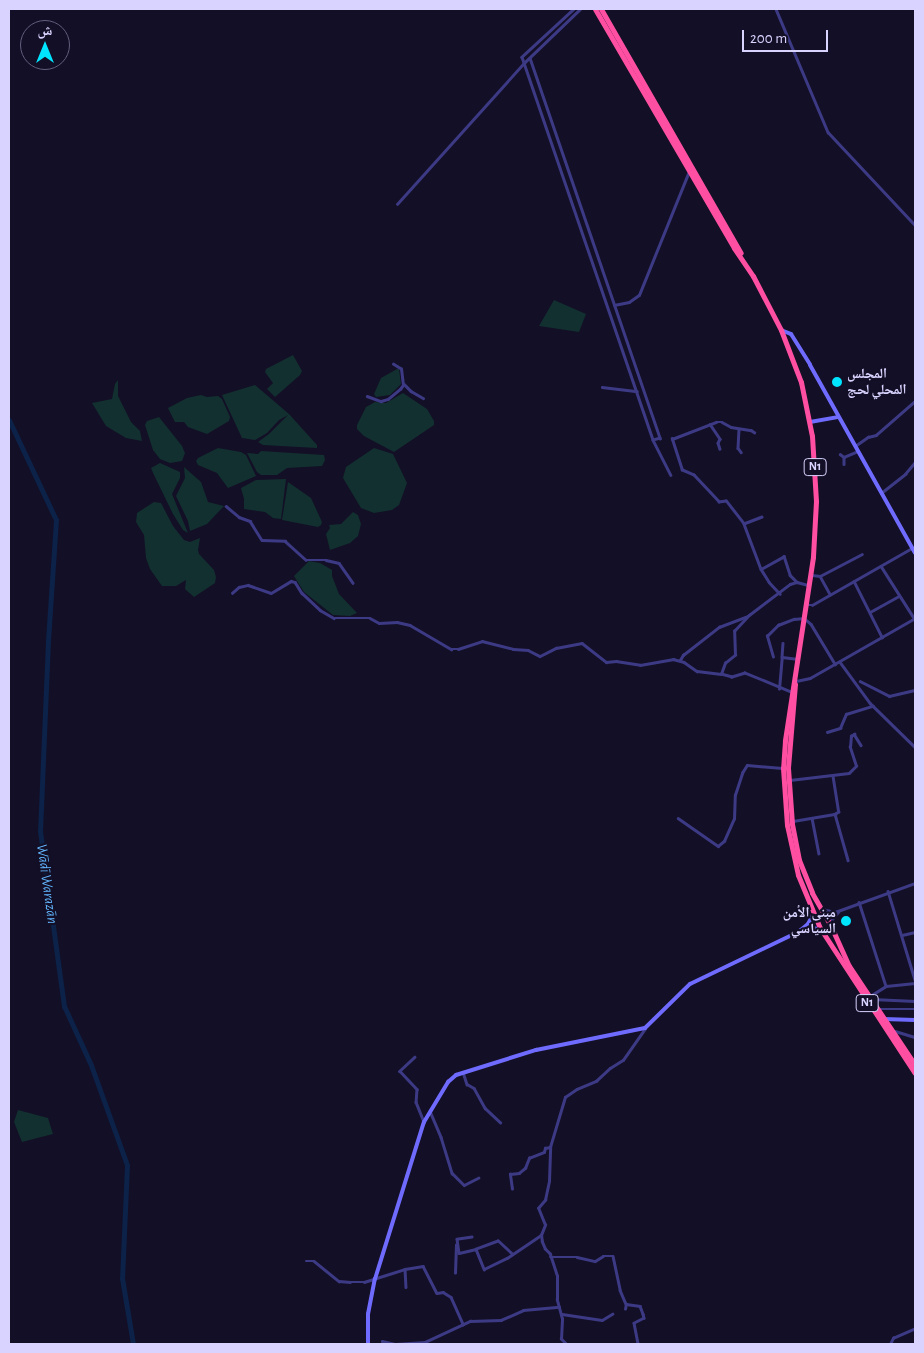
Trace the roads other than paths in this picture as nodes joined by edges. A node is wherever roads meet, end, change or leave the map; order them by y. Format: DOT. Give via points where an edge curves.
graph roads {
  1 [pos="574,9"];
  2 [pos="580,9"];
  3 [pos="595,9"];
  4 [pos="601,9"];
  5 [pos="776,9"];
  6 [pos="530,58"];
  7 [pos="525,62"];
  8 [pos="689,171"];
  9 [pos="397,204"];
  10 [pos="915,225"];
  11 [pos="746,265"];
  12 [pos="614,305"];
  13 [pos="781,330"];
  14 [pos="393,364"];
  15 [pos="403,383"];
  16 [pos="602,387"];
  17 [pos="637,391"];
  18 [pos="368,396"];
  19 [pos="423,398"];
  20 [pos="915,401"];
  21 [pos="838,417"];
  22 [pos="810,422"];
  23 [pos="710,424"];
  24 [pos="739,429"];
  25 [pos="754,432"];
  26 [pos="653,440"];
  27 [pos="720,449"];
  28 [pos="856,449"];
  29 [pos="741,452"];
  30 [pos="840,454"];
  31 [pos="844,457"];
  32 [pos="915,462"];
  33 [pos="844,464"];
  34 [pos="671,475"];
  35 [pos="881,493"];
  36 [pos="226,506"];
  37 [pos="762,517"];
  38 [pos="744,524"];
  39 [pos="912,548"];
  40 [pos="915,553"];
  41 [pos="862,554"];
  42 [pos="881,566"];
  43 [pos="761,569"];
  44 [pos="810,575"];
  45 [pos="820,576"];
  46 [pos="854,581"];
  47 [pos="797,582"];
  48 [pos="353,583"];
  49 [pos="809,585"];
  50 [pos="232,594"];
  51 [pos="780,594"];
  52 [pos="830,595"];
  53 [pos="899,595"];
  54 [pos="805,605"];
  55 [pos="870,612"];
  56 [pos="749,616"];
  57 [pos="804,618"];
  58 [pos="915,618"];
  59 [pos="882,637"];
  60 [pos="783,643"];
  61 [pos="773,657"];
  62 [pos="782,657"];
  63 [pos="798,658"];
  64 [pos="680,661"];
  65 [pos="840,661"];
  66 [pos="835,664"];
  67 [pos="721,674"];
  68 [pos="795,681"];
  69 [pos="860,681"];
  70 [pos="780,689"];
  71 [pos="915,690"];
  72 [pos="791,692"];
  73 [pos="873,706"];
  74 [pos="827,732"];
  75 [pos="861,745"];
  76 [pos="915,747"];
  77 [pos="783,768"];
  78 [pos="833,776"];
  79 [pos="788,780"];
  80 [pos="836,814"];
  81 [pos="678,818"];
  82 [pos="812,818"];
  83 [pos="792,822"];
  84 [pos="819,853"];
  85 [pos="848,860"];
  86 [pos="915,883"];
  87 [pos="888,891"];
  88 [pos="859,902"];
  89 [pos="845,907"];
  90 [pos="822,909"];
  91 [pos="814,914"];
  92 [pos="831,925"];
  93 [pos="821,930"];
  94 [pos="798,932"];
  95 [pos="915,932"];
  96 [pos="902,935"];
  97 [pos="915,982"];
  98 [pos="886,986"];
  99 [pos="870,998"];
  100 [pos="915,1001"];
  101 [pos="877,1009"];
  102 [pos="915,1009"];
  103 [pos="884,1018"];
  104 [pos="915,1020"];
  105 [pos="646,1028"];
  106 [pos="893,1031"];
  107 [pos="915,1037"];
  108 [pos="414,1057"];
  109 [pos="915,1065"];
  110 [pos="463,1072"];
  111 [pos="915,1074"];
  112 [pos="430,1110"];
  113 [pos="424,1122"];
  114 [pos="500,1122"];
  115 [pos="550,1148"];
  116 [pos="478,1178"];
  117 [pos="512,1189"];
  118 [pos="542,1235"];
  119 [pos="472,1237"];
  120 [pos="456,1241"];
  121 [pos="476,1250"];
  122 [pos="512,1254"];
  123 [pos="550,1257"];
  124 [pos="306,1261"];
  125 [pos="405,1269"];
  126 [pos="455,1273"];
  127 [pos="375,1279"];
  128 [pos="406,1287"];
  129 [pos="626,1304"];
  130 [pos="559,1307"];
  131 [pos="626,1309"];
  132 [pos="562,1314"];
  133 [pos="612,1314"];
  134 [pos="463,1324"];
  135 [pos="915,1328"];
  136 [pos="382,1341"];
  137 [pos="368,1344"];
  138 [pos="566,1344"];
  139 [pos="638,1344"];
  140 [pos="890,1344"];
  1 -- 7 [label="street" via="526,52 522,57"];
  2 -- 6 [label="street"];
  3 -- 8 [label="highway, N1"];
  4 -- 11 [label="highway, N1"];
  5 -- 10 [label="street" via="828,132"];
  6 -- 7 [label="street"];
  6 -- 12 [label="street"];
  7 -- 9 [label="street"];
  7 -- 17 [label="street"];
  8 -- 11 [label="highway, N1"];
  8 -- 12 [label="street" via="640,295 629,302"];
  11 -- 13 [label="highway, N1"];
  12 -- 26 [label="street" via="660,438"];
  13 -- 21 [label="street" via="791,334"];
  13 -- 22 [label="highway, N1" via="801,382"];
  14 -- 15 [label="street" via="400,369"];
  15 -- 18 [label="street" via="388,399 380,401"];
  15 -- 19 [label="street"];
  16 -- 17 [label="street"];
  17 -- 26 [label="street"];
  20 -- 28 [label="street"];
  21 -- 22 [label="street"];
  21 -- 28 [label="street"];
  22 -- 44 [label="highway, N1" via="816,501"];
  23 -- 24 [label="street" via="722,422"];
  23 -- 27 [label="street" via="720,439"];
  23 -- 38 [label="street" via="672,440 676,455 682,470 694,475 720,502 726,501"];
  24 -- 25 [label="street"];
  24 -- 29 [label="street" via="738,448"];
  26 -- 34 [label="street"];
  28 -- 31 [label="street"];
  28 -- 35 [label="street"];
  30 -- 31 [label="street"];
  31 -- 33 [label="street"];
  32 -- 35 [label="street"];
  35 -- 39 [label="street"];
  36 -- 48 [label="street" via="239,517 250,520 262,540 285,541 306,560 339,563"];
  37 -- 38 [label="street"];
  38 -- 43 [label="street"];
  39 -- 40 [label="street"];
  39 -- 42 [label="street"];
  41 -- 45 [label="street"];
  42 -- 46 [label="street"];
  42 -- 53 [label="street"];
  43 -- 47 [label="street" via="784,556 790,574"];
  43 -- 51 [label="street"];
  44 -- 45 [label="street"];
  44 -- 49 [label="highway, N1"];
  45 -- 52 [label="street"];
  46 -- 52 [label="street"];
  46 -- 55 [label="street"];
  47 -- 49 [label="street"];
  47 -- 51 [label="street"];
  49 -- 54 [label="highway, N1"];
  50 -- 64 [label="street" via="238,587 248,584 271,593 291,581 295,582 320,610 334,618 370,618 379,623 410,625 451,649 482,642 513,650 528,650 540,656 556,648 582,643 606,662 640,665 661,660"];
  51 -- 56 [label="street"];
  52 -- 54 [label="street" via="812,605"];
  53 -- 55 [label="street"];
  53 -- 58 [label="street"];
  54 -- 57 [label="highway, N1"];
  55 -- 59 [label="street"];
  56 -- 64 [label="street" via="719,628 683,654"];
  56 -- 67 [label="street" via="734,631 735,655 725,663"];
  57 -- 61 [label="street" via="778,625 767,636"];
  57 -- 63 [label="highway, N1"];
  57 -- 66 [label="street"];
  58 -- 59 [label="street"];
  59 -- 65 [label="street"];
  60 -- 62 [label="street"];
  62 -- 63 [label="street"];
  62 -- 70 [label="street"];
  63 -- 68 [label="highway, N1"];
  64 -- 67 [label="street" via="697,672"];
  65 -- 66 [label="street"];
  65 -- 73 [label="street"];
  66 -- 68 [label="street" via="810,678"];
  67 -- 70 [label="street" via="732,677 745,673"];
  68 -- 72 [label="highway, N1"];
  68 -- 79 [label="highway, N1"];
  69 -- 71 [label="street" via="889,696"];
  70 -- 72 [label="street"];
  72 -- 77 [label="highway, N1"];
  73 -- 74 [label="street" via="846,714 840,728"];
  73 -- 76 [label="street"];
  75 -- 78 [label="street" via="854,734 851,736 850,746 856,766 849,773"];
  77 -- 81 [label="street" via="747,765 735,795 734,819 724,841 718,846"];
  77 -- 91 [label="highway, N1" via="791,846 798,875"];
  78 -- 79 [label="street"];
  78 -- 80 [label="street" via="839,812"];
  79 -- 83 [label="highway, N1"];
  80 -- 82 [label="street"];
  80 -- 85 [label="street"];
  82 -- 83 [label="street"];
  82 -- 84 [label="street"];
  83 -- 90 [label="highway, N1" via="799,860"];
  86 -- 87 [label="street"];
  87 -- 88 [label="street"];
  87 -- 96 [label="street"];
  88 -- 89 [label="street"];
  88 -- 98 [label="street"];
  89 -- 90 [label="street" via="835,912"];
  89 -- 92 [label="street" via="833,917"];
  90 -- 91 [label="highway" via="816,907"];
  90 -- 92 [label="highway, N1"];
  91 -- 93 [label="highway, N1"];
  91 -- 94 [label="street"];
  92 -- 93 [label="highway" via="827,932"];
  92 -- 99 [label="highway, N1 / N1" via="848,966"];
  93 -- 94 [label="street" via="810,927"];
  93 -- 111 [label="highway, N1"];
  94 -- 105 [label="street" via="690,984"];
  95 -- 96 [label="street"];
  96 -- 97 [label="street"];
  97 -- 98 [label="street"];
  98 -- 99 [label="street"];
  99 -- 100 [label="street"];
  99 -- 101 [label="highway, N1 / N1"];
  101 -- 102 [label="street"];
  101 -- 103 [label="highway, N1 / N1"];
  103 -- 104 [label="street"];
  103 -- 106 [label="highway, N1 / N1"];
  105 -- 110 [label="street" via="536,1050"];
  105 -- 115 [label="street" via="623,1060 596,1081 564,1097"];
  106 -- 107 [label="street"];
  106 -- 109 [label="highway, N1 / N1"];
  108 -- 113 [label="street" via="400,1071 417,1089 416,1102"];
  110 -- 112 [label="street" via="448,1082"];
  110 -- 114 [label="street" via="467,1084 474,1088 486,1108"];
  112 -- 113 [label="street"];
  112 -- 116 [label="street" via="452,1173 464,1185"];
  113 -- 127 [label="street"];
  115 -- 117 [label="street" via="529,1158 519,1173 510,1174"];
  115 -- 118 [label="street" via="550,1175 545,1200 538,1208 545,1225"];
  118 -- 122 [label="street"];
  118 -- 123 [label="street"];
  119 -- 120 [label="street"];
  120 -- 121 [label="street" via="459,1253"];
  120 -- 126 [label="street"];
  121 -- 122 [label="street" via="498,1241"];
  121 -- 122 [label="street" via="484,1269"];
  123 -- 129 [label="street" via="595,1261 603,1256 613,1256"];
  123 -- 130 [label="street" via="557,1276"];
  124 -- 127 [label="street" via="314,1261 340,1281"];
  125 -- 127 [label="street"];
  125 -- 128 [label="street"];
  125 -- 134 [label="street" via="423,1266 437,1294 443,1292 451,1297"];
  127 -- 137 [label="street" via="368,1314"];
  129 -- 131 [label="street"];
  129 -- 139 [label="street" via="640,1306 644,1314 644,1318 634,1323"];
  130 -- 132 [label="street"];
  130 -- 134 [label="street" via="535,1307 501,1320"];
  132 -- 133 [label="street" via="602,1320"];
  132 -- 138 [label="street" via="561,1339"];
  134 -- 136 [label="street" via="425,1342 395,1344"];
  135 -- 140 [label="street" via="893,1338"];
}
